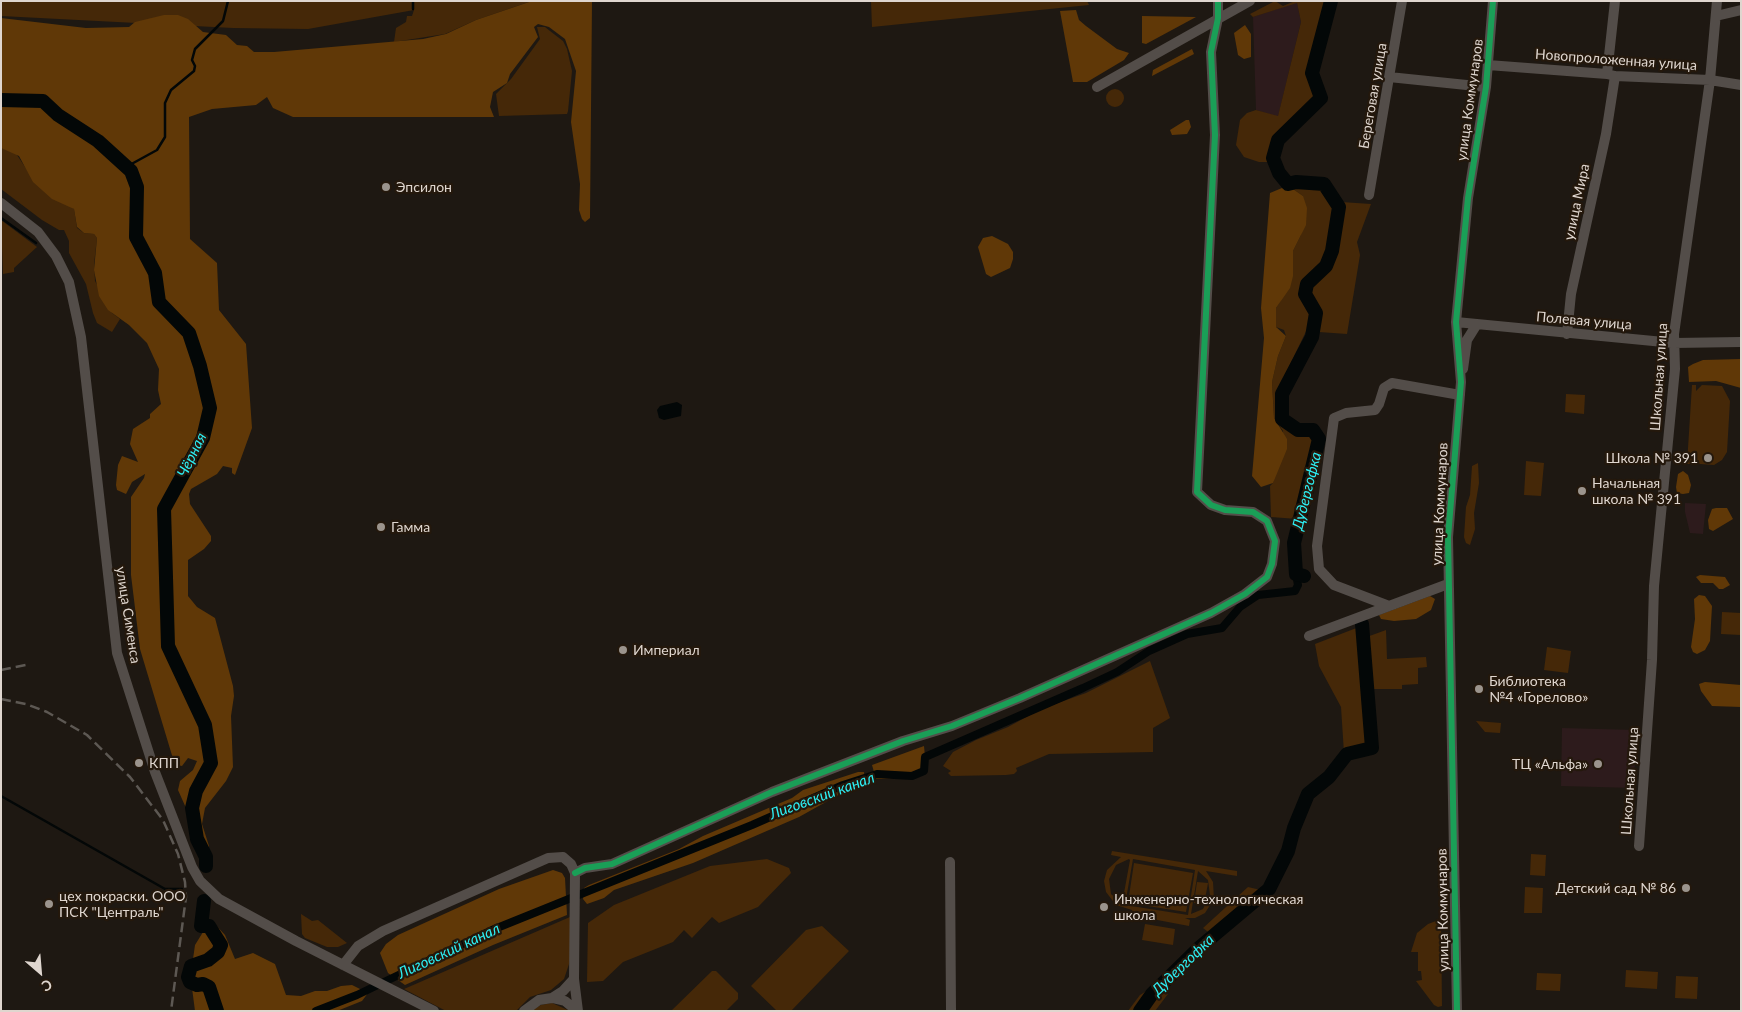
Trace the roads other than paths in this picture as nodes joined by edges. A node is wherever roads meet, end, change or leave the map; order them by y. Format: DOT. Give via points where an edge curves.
graph roads {
  1 [pos="1218,1"];
  2 [pos="1250,1"];
  3 [pos="1402,1"];
  4 [pos="1494,1"];
  5 [pos="1614,1"];
  6 [pos="1717,1"];
  7 [pos="1741,10"];
  8 [pos="1716,16"];
  9 [pos="1218,18"];
  10 [pos="1488,65"];
  11 [pos="1611,75"];
  12 [pos="1389,77"];
  13 [pos="1710,80"];
  14 [pos="1741,84"];
  15 [pos="1486,86"];
  16 [pos="1097,87"];
  17 [pos="1369,195"];
  18 [pos="1,203"];
  19 [pos="1456,322"];
  20 [pos="1477,324"];
  21 [pos="1567,334"];
  22 [pos="1741,342"];
  23 [pos="1674,343"];
  24 [pos="1461,382"];
  25 [pos="1460,395"];
  26 [pos="1448,584"];
  27 [pos="1390,606"];
  28 [pos="1310,636"];
  29 [pos="1639,846"];
  30 [pos="950,862"];
  31 [pos="575,873"];
  32 [pos="343,965"];
  33 [pos="574,979"];
  34 [pos="552,998"];
  35 [pos="434,1011"];
  36 [pos="524,1011"];
  37 [pos="578,1011"];
  38 [pos="951,1011"];
  39 [pos="1457,1011"];
  1 -- 9 [label="street"];
  2 -- 9 [label="street"];
  3 -- 12 [label="street, Береговая улица"];
  4 -- 10 [label="street, улица Коммунаров"];
  5 -- 11 [label="street, улица Мира"];
  6 -- 8 [label="street, Школьная улица"];
  7 -- 8 [label="street"];
  8 -- 13 [label="street, Школьная улица"];
  9 -- 16 [label="street"];
  9 -- 31 [label="street" via="1211,52 1215,134 1197,492 1211,505 1225,510 1253,512 1267,522 1274,541 1267,577 1245,594 1160,638 1020,698 772,792 612,864"];
  10 -- 11 [label="street, Новопроложенная улица"];
  10 -- 15 [label="street, улица Коммунаров"];
  11 -- 13 [label="street, Новопроложенная улица"];
  11 -- 21 [label="street, улица Мира" via="1606,134 1571,294"];
  12 -- 15 [label="street"];
  12 -- 17 [label="street, Береговая улица"];
  13 -- 14 [label="street, Новопроложенная улица"];
  13 -- 23 [label="street, Школьная улица"];
  15 -- 19 [label="street, улица Коммунаров" via="1468,198"];
  18 -- 32 [label="street, улица Сименса" via="38,232 56,256 69,282 81,337 117,653 155,772 192,867 200,881 219,899"];
  19 -- 20 [label="street, Полевая улица"];
  19 -- 24 [label="street, улица Коммунаров"];
  20 -- 21 [label="street, Полевая улица"];
  20 -- 24 [label="street, улица Коммунаров" via="1467,340"];
  21 -- 23 [label="street, Полевая улица"];
  22 -- 23 [label="street, Полевая улица"];
  23 -- 29 [label="street, Школьная улица" via="1675,369 1654,586 1652,669"];
  24 -- 25 [label="street, улица Коммунаров"];
  25 -- 26 [label="street, улица Коммунаров" via="1448,536"];
  25 -- 27 [label="street" via="1392,383 1384,388 1375,410 1341,414 1334,418 1317,546 1319,569 1334,585"];
  26 -- 27 [label="street"];
  26 -- 39 [label="street, улица Коммунаров"];
  27 -- 28 [label="street"];
  30 -- 38 [label="street"];
  31 -- 32 [label="street" via="568,860 548,858 383,931 358,946"];
  31 -- 33 [label="street"];
  32 -- 35 [label="street, улица Сименса"];
  33 -- 34 [label="street" via="563,992"];
  33 -- 37 [label="street"];
  34 -- 36 [label="street" via="539,1000"];
  34 -- 37 [label="street" via="565,1001"];
}
